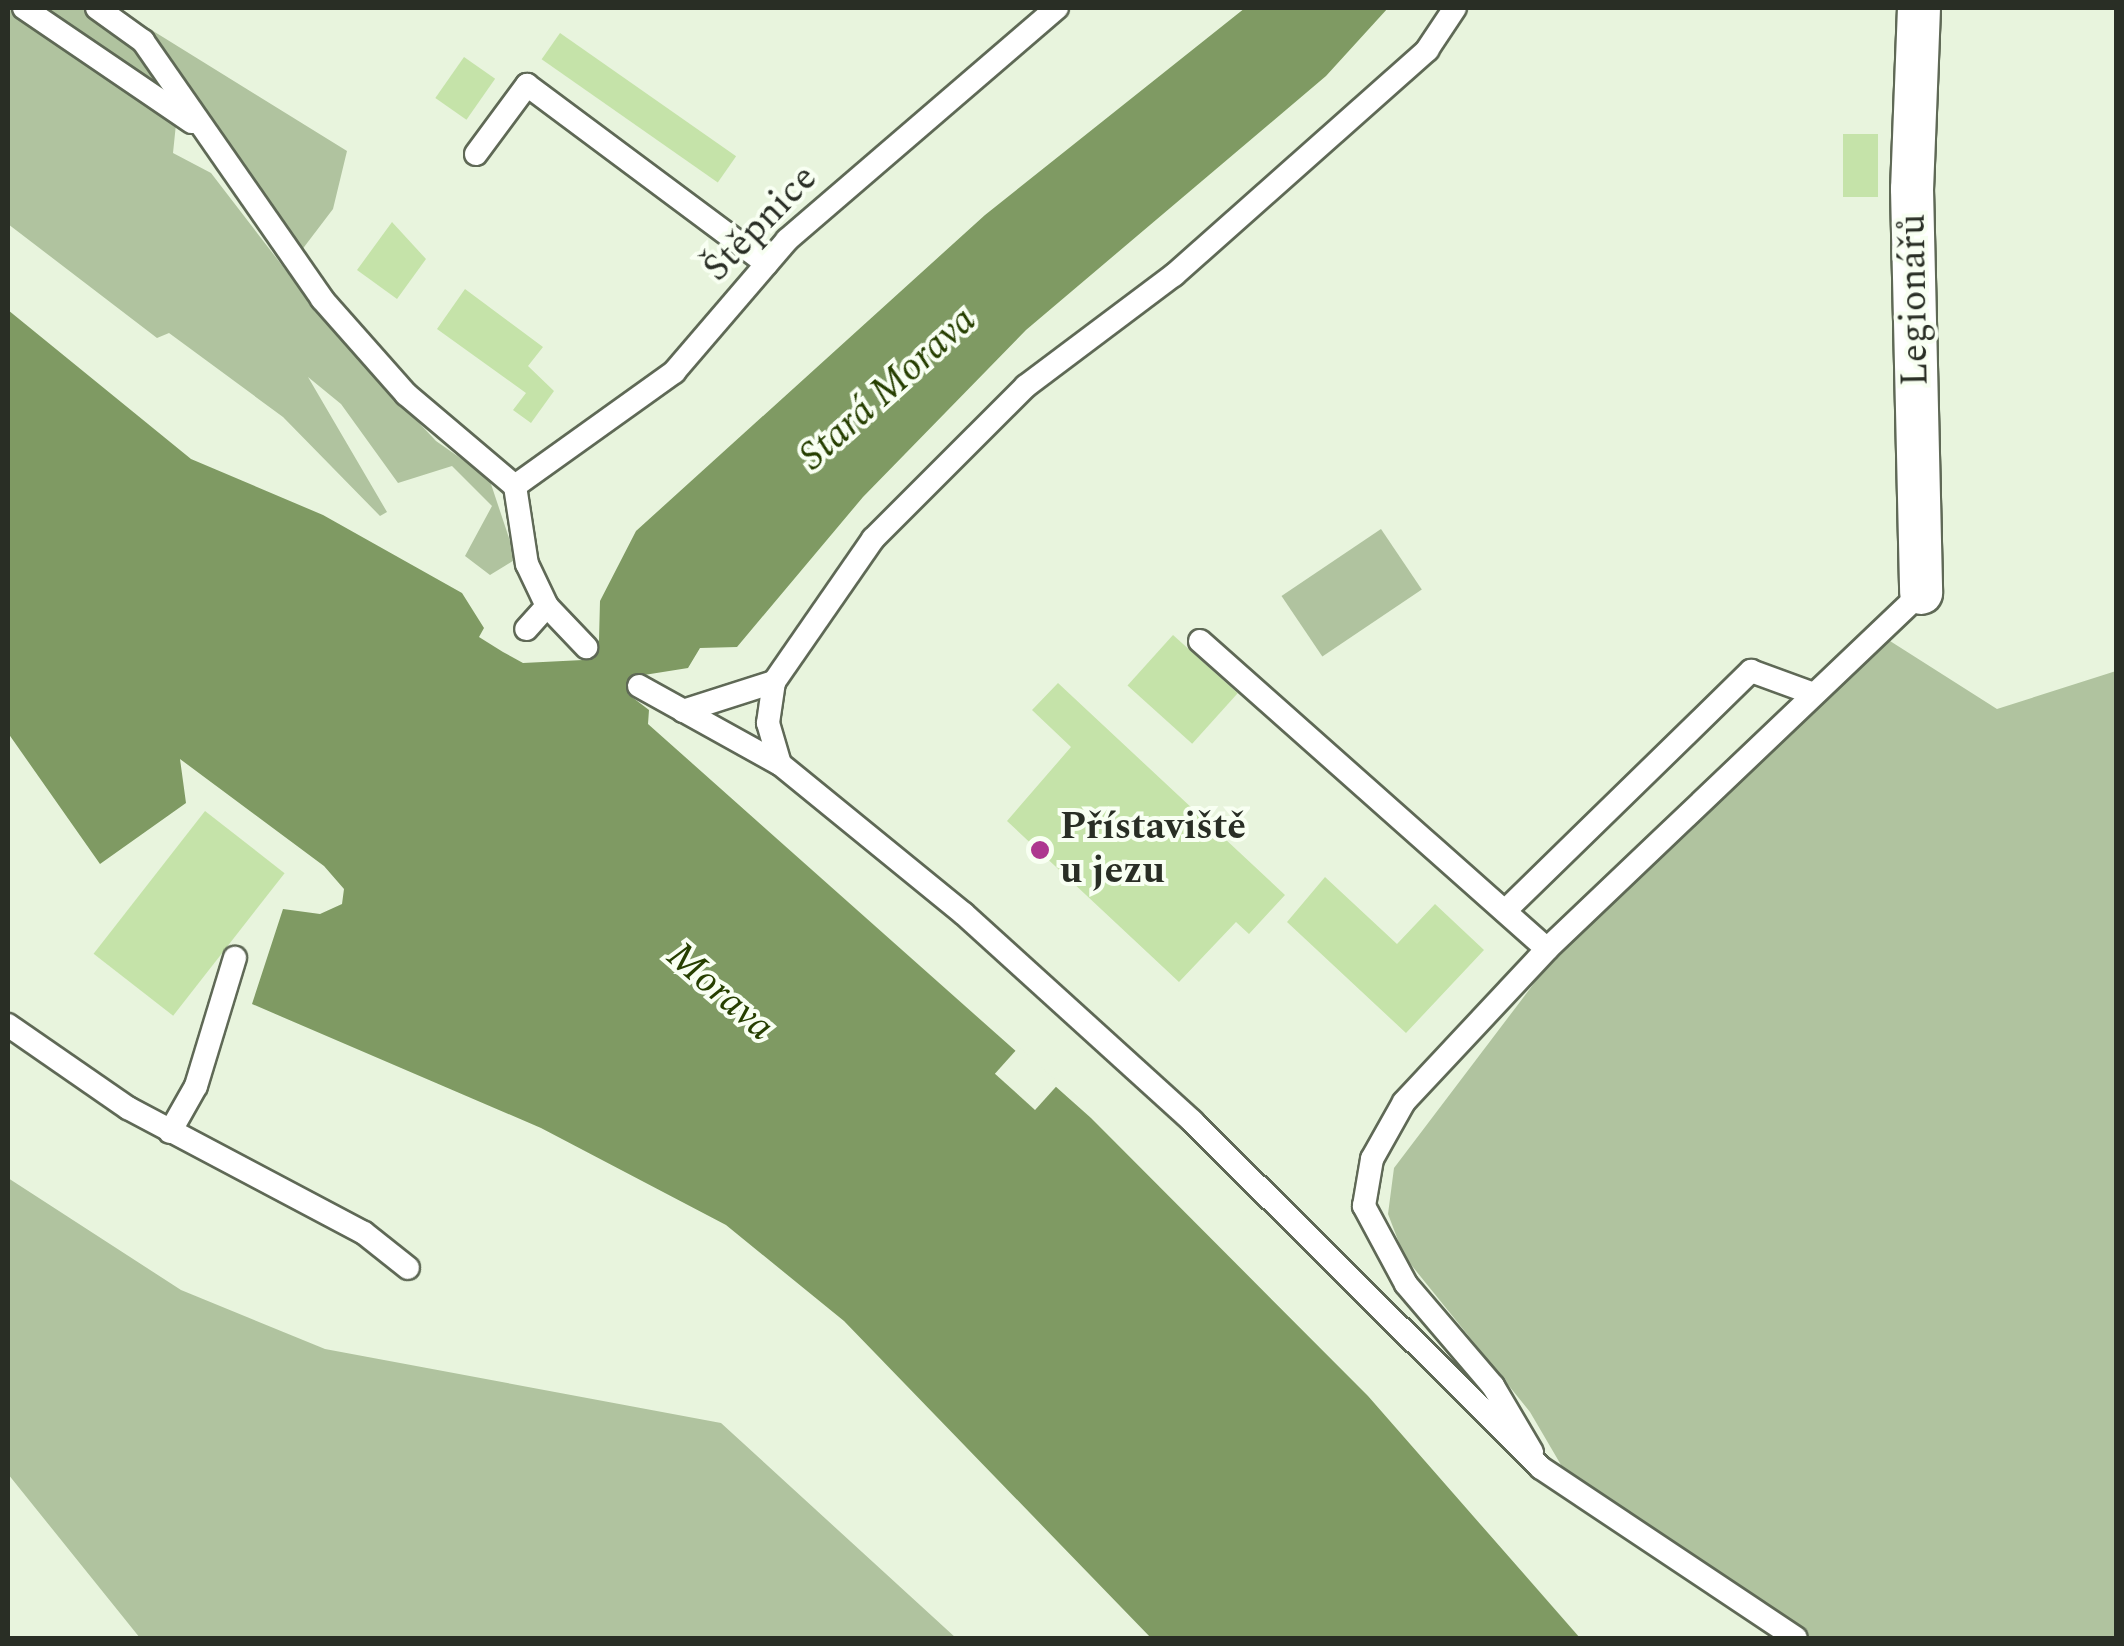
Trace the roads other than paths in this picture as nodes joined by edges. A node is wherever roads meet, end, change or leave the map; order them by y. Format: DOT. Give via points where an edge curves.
graph roads {
  1 [pos="24,8"];
  2 [pos="97,8"];
  3 [pos="1057,8"];
  4 [pos="1455,8"];
  5 [pos="1919,8"];
  6 [pos="199,127"];
  7 [pos="476,154"];
  8 [pos="766,264"];
  9 [pos="515,486"];
  10 [pos="1921,594"];
  11 [pos="547,606"];
  12 [pos="526,629"];
  13 [pos="1200,640"];
  14 [pos="586,647"];
  15 [pos="774,682"];
  16 [pos="640,686"];
  17 [pos="1814,694"];
  18 [pos="683,711"];
  19 [pos="780,764"];
  20 [pos="1505,911"];
  21 [pos="1546,949"];
  22 [pos="235,958"];
  23 [pos="8,1025"];
  24 [pos="170,1132"];
  25 [pos="408,1268"];
  26 [pos="1540,1468"];
  27 [pos="1796,1638"];
  1 -- 6 [label="lane"];
  2 -- 6 [label="lane" via="143,41"];
  3 -- 8 [label="lane, Štěpnice" via="942,98"];
  4 -- 15 [label="lane" via="1427,50 1174,276 1026,386 917,492"];
  5 -- 10 [label="street, Legionářů" via="1912,189"];
  6 -- 9 [label="lane" via="322,299 406,394"];
  7 -- 8 [label="lane" via="527,86"];
  8 -- 9 [label="lane, Štěpnice" via="674,372"];
  9 -- 11 [label="lane" via="527,564"];
  10 -- 17 [label="lane"];
  11 -- 12 [label="lane"];
  11 -- 14 [label="lane"];
  13 -- 20 [label="lane"];
  15 -- 18 [label="lane"];
  15 -- 19 [label="lane" via="768,723"];
  16 -- 18 [label="lane"];
  17 -- 20 [label="lane" via="1751,670"];
  17 -- 21 [label="lane"];
  18 -- 19 [label="lane"];
  19 -- 26 [label="lane" via="964,914 1192,1120"];
  20 -- 21 [label="lane"];
  21 -- 26 [label="lane" via="1404,1102 1372,1159 1364,1206 1406,1284 1494,1386"];
  22 -- 24 [label="lane" via="196,1086"];
  23 -- 24 [label="lane"];
  24 -- 25 [label="lane" via="364,1233"];
  26 -- 27 [label="lane"];
}
